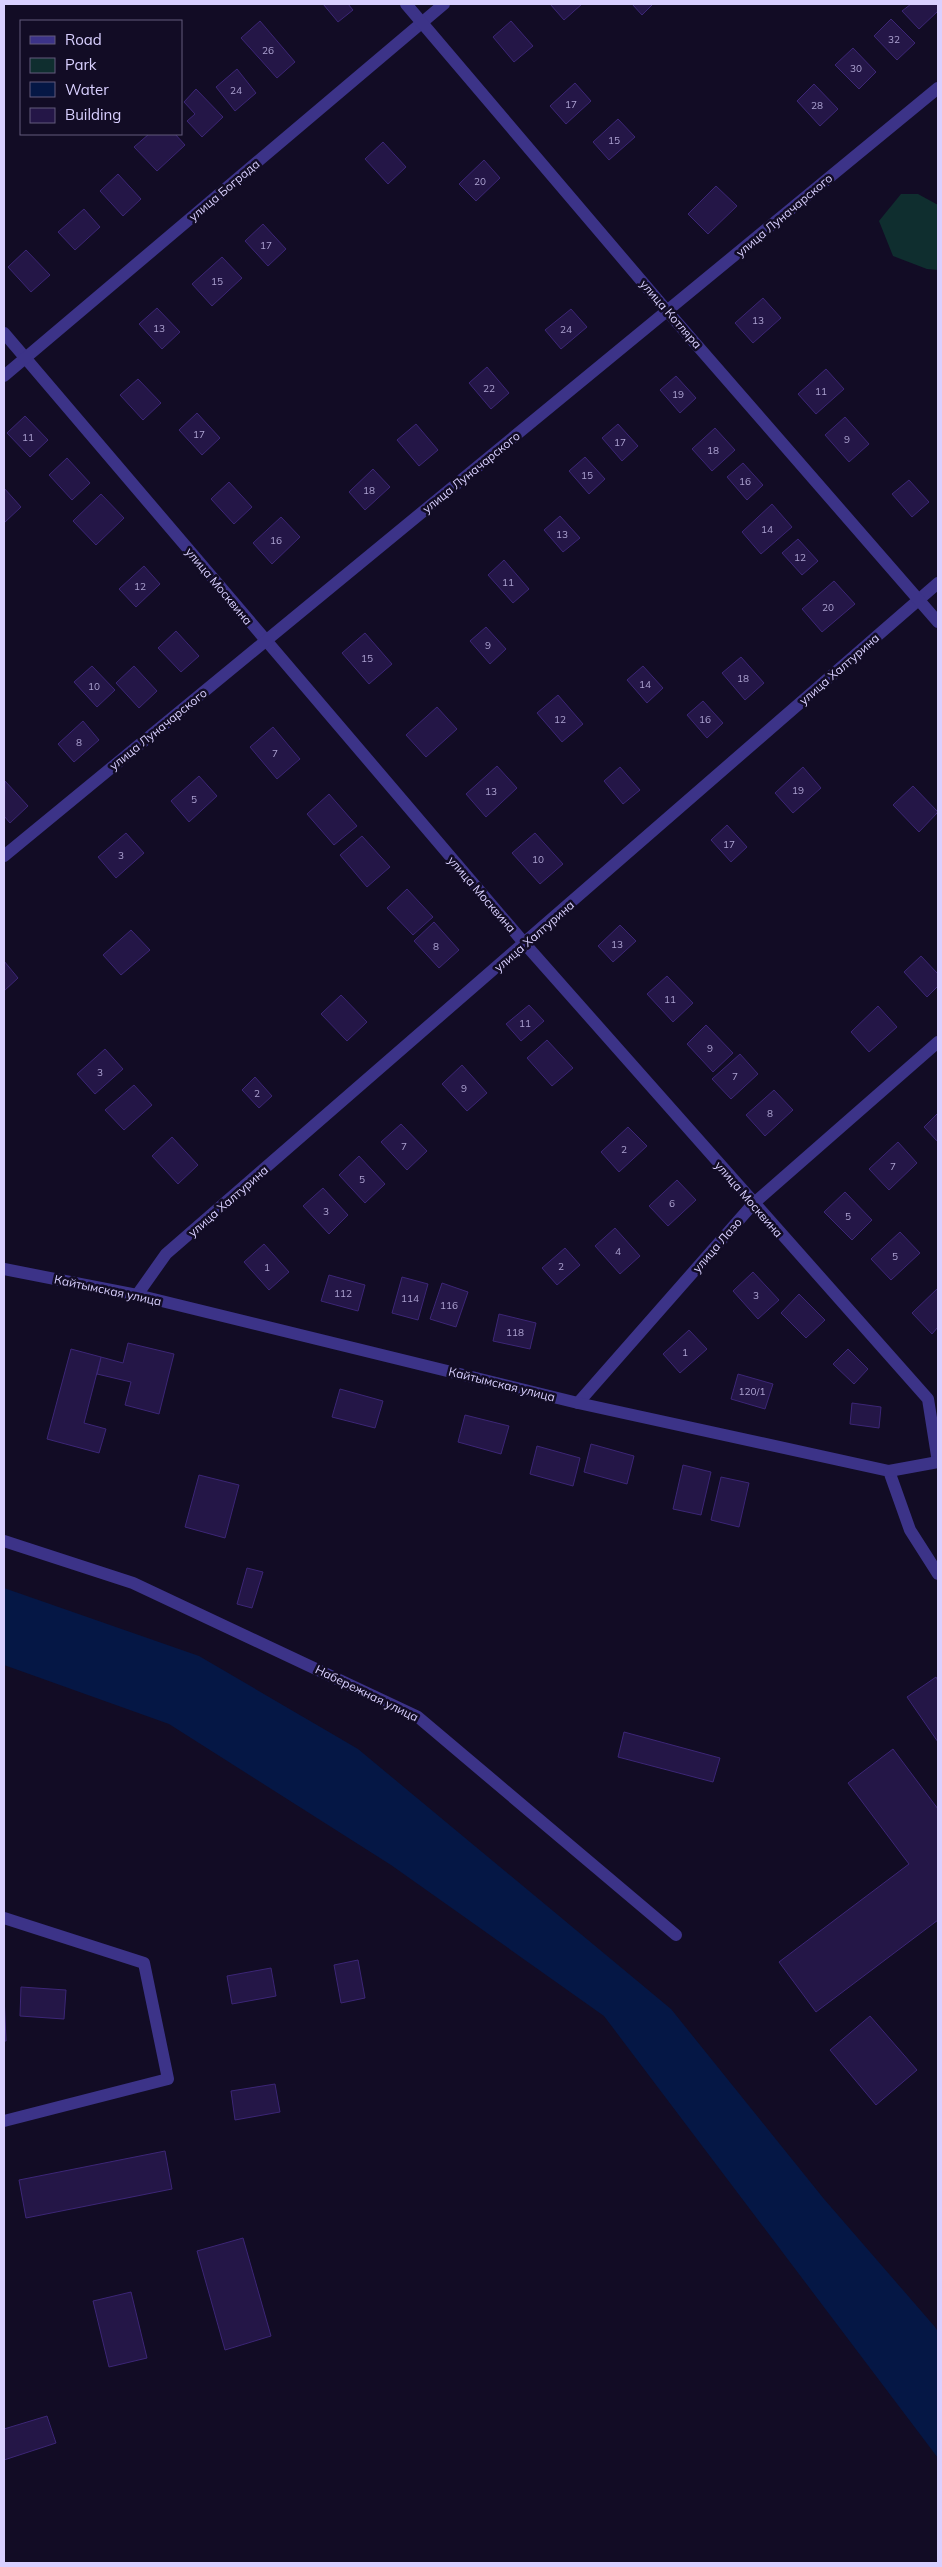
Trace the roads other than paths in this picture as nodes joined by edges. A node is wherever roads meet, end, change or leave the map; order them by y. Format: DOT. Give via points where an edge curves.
graph roads {
  1 [pos="406,4"];
  2 [pos="444,4"];
  3 [pos="422,22"];
  4 [pos="938,88"];
  5 [pos="668,312"];
  6 [pos="4,333"];
  7 [pos="26,358"];
  8 [pos="4,376"];
  9 [pos="938,583"];
  10 [pos="919,600"];
  11 [pos="938,622"];
  12 [pos="265,641"];
  13 [pos="4,856"];
  14 [pos="525,944"];
  15 [pos="938,1042"];
  16 [pos="753,1204"];
  17 [pos="4,1269"];
  18 [pos="137,1295"];
  19 [pos="578,1403"];
  20 [pos="938,1462"];
  21 [pos="889,1472"];
  22 [pos="4,1541"];
  23 [pos="938,1574"];
  24 [pos="4,1918"];
  25 [pos="676,1935"];
  26 [pos="4,2120"];
  1 -- 3 [label="street, улица Котляра"];
  2 -- 3 [label="street, улица Бограда"];
  3 -- 5 [label="street, улица Котляра"];
  3 -- 7 [label="street, улица Бограда"];
  4 -- 5 [label="street, улица Луначарского"];
  5 -- 10 [label="street, улица Котляра"];
  5 -- 12 [label="street, улица Луначарского"];
  6 -- 7 [label="street, улица Москвина"];
  7 -- 8 [label="street, улица Бограда"];
  7 -- 12 [label="street, улица Москвина"];
  9 -- 10 [label="street, улица Халтурина"];
  10 -- 11 [label="street, улица Котляра"];
  10 -- 14 [label="street, улица Халтурина"];
  12 -- 13 [label="street, улица Луначарского"];
  12 -- 14 [label="street, улица Москвина"];
  14 -- 16 [label="street, улица Москвина"];
  14 -- 18 [label="street, улица Халтурина" via="166,1254"];
  15 -- 16 [label="street, улица Лазо"];
  16 -- 19 [label="street, улица Лазо"];
  16 -- 20 [label="street, улица Москвина" via="928,1399"];
  17 -- 18 [label="street, Кайтымская улица"];
  18 -- 19 [label="street, Кайтымская улица"];
  19 -- 21 [label="street, Кайтымская улица"];
  20 -- 21 [label="street"];
  21 -- 23 [label="street" via="910,1530"];
  22 -- 25 [label="street, Набережная улица" via="133,1583 418,1717"];
  24 -- 26 [label="street" via="144,1963 168,2079"];
}
